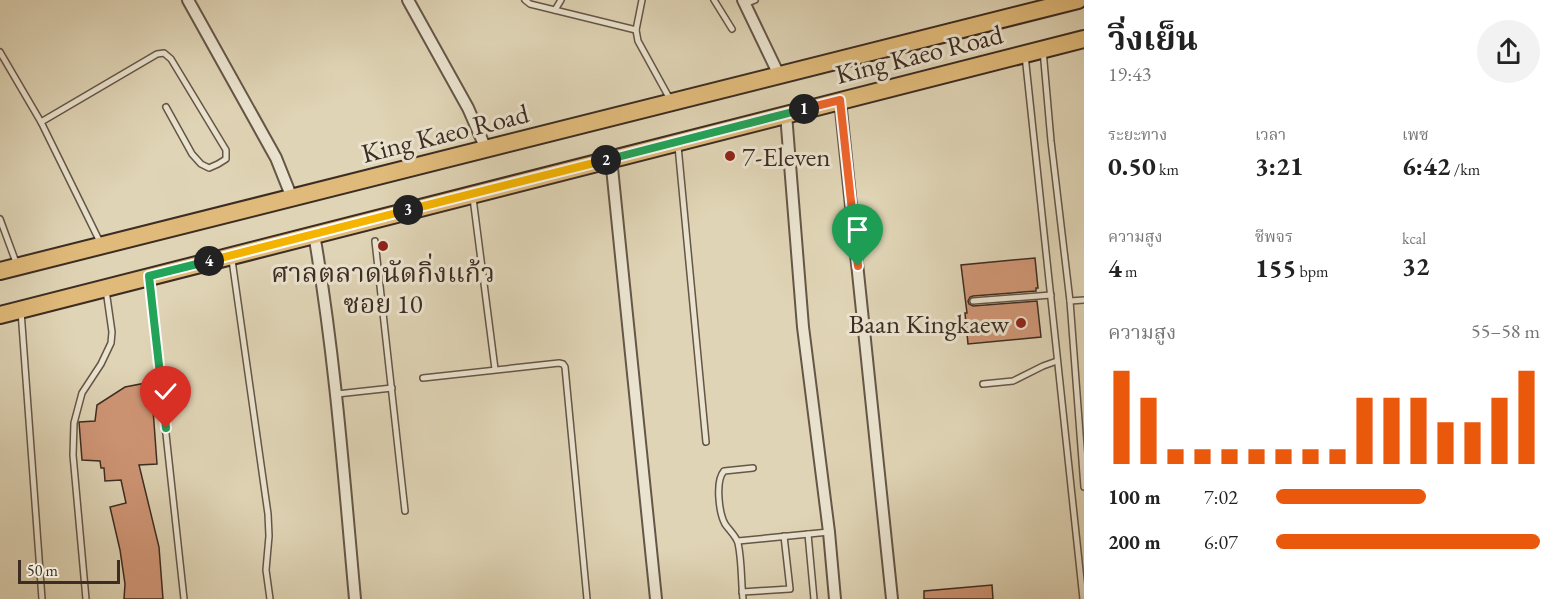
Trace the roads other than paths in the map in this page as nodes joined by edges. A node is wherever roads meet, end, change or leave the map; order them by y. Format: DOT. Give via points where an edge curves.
graph roads {
  1 [pos="188,0"];
  2 [pos="408,0"];
  3 [pos="525,0"];
  4 [pos="561,0"];
  5 [pos="642,0"];
  6 [pos="714,0"];
  7 [pos="1078,0"];
  8 [pos="748,1"];
  9 [pos="1047,4"];
  10 [pos="555,10"];
  11 [pos="732,29"];
  12 [pos="636,30"];
  13 [pos="1084,39"];
  14 [pos="1043,49"];
  15 [pos="0,52"];
  16 [pos="1025,53"];
  17 [pos="779,75"];
  18 [pos="840,100"];
  19 [pos="672,102"];
  20 [pos="166,107"];
  21 [pos="786,114"];
  22 [pos="41,122"];
  23 [pos="677,141"];
  24 [pos="486,149"];
  25 [pos="611,158"];
  26 [pos="472,194"];
  27 [pos="292,198"];
  28 [pos="0,219"];
  29 [pos="314,234"];
  30 [pos="375,241"];
  31 [pos="102,245"];
  32 [pos="231,255"];
  33 [pos="17,267"];
  34 [pos="0,271"];
  35 [pos="149,276"];
  36 [pos="105,288"];
  37 [pos="1051,295"];
  38 [pos="1084,300"];
  39 [pos="973,301"];
  40 [pos="1070,301"];
  41 [pos="21,309"];
  42 [pos="0,315"];
  43 [pos="1058,361"];
  44 [pos="495,369"];
  45 [pos="423,378"];
  46 [pos="983,384"];
  47 [pos="392,388"];
  48 [pos="336,394"];
  49 [pos="706,442"];
  50 [pos="753,468"];
  51 [pos="1084,487"];
  52 [pos="405,511"];
  53 [pos="829,532"];
  54 [pos="808,534"];
  55 [pos="784,536"];
  56 [pos="738,541"];
  57 [pos="742,592"];
  58 [pos="42,599"];
  59 [pos="86,599"];
  60 [pos="184,599"];
  61 [pos="270,599"];
  62 [pos="355,599"];
  63 [pos="587,599"];
  64 [pos="656,599"];
  65 [pos="743,599"];
  66 [pos="814,599"];
  67 [pos="835,599"];
  68 [pos="892,599"];
  69 [pos="1083,599"];
  1 -- 27 [label="street" via="276,158"];
  2 -- 24 [label="street" via="468,108"];
  3 -- 10 [label="lane"];
  4 -- 10 [label="lane"];
  5 -- 12 [label="lane"];
  6 -- 11 [label="lane"];
  7 -- 9 [label="main road, King Kaeo Road"];
  8 -- 17 [label="street"];
  9 -- 17 [label="main road, King Kaeo Road"];
  10 -- 12 [label="lane"];
  12 -- 19 [label="lane" via="638,41"];
  13 -- 14 [label="main road, King Kaeo Road"];
  14 -- 16 [label="main road, King Kaeo Road"];
  14 -- 40 [label="lane"];
  15 -- 22 [label="lane"];
  16 -- 18 [label="main road, King Kaeo Road"];
  16 -- 37 [label="lane"];
  17 -- 19 [label="main road, King Kaeo Road"];
  18 -- 21 [label="main road, King Kaeo Road"];
  18 -- 68 [label="street"];
  19 -- 24 [label="main road, King Kaeo Road"];
  20 -- 22 [label="lane" via="201,164 209,168 226,159 226,150 164,52"];
  21 -- 23 [label="main road, King Kaeo Road"];
  21 -- 53 [label="street" via="803,327"];
  22 -- 31 [label="lane"];
  23 -- 25 [label="main road, King Kaeo Road"];
  23 -- 49 [label="lane"];
  24 -- 27 [label="main road, King Kaeo Road"];
  25 -- 26 [label="main road, King Kaeo Road"];
  25 -- 64 [label="street"];
  26 -- 29 [label="main road, King Kaeo Road"];
  26 -- 44 [label="lane"];
  27 -- 31 [label="main road, King Kaeo Road"];
  28 -- 33 [label="lane"];
  29 -- 32 [label="main road, King Kaeo Road"];
  29 -- 48 [label="street"];
  30 -- 47 [label="lane"];
  31 -- 33 [label="main road, King Kaeo Road"];
  32 -- 35 [label="main road, King Kaeo Road"];
  32 -- 61 [label="lane" via="268,514 266,570"];
  33 -- 34 [label="main road, King Kaeo Road"];
  35 -- 36 [label="main road, King Kaeo Road"];
  35 -- 60 [label="lane"];
  36 -- 41 [label="main road, King Kaeo Road"];
  36 -- 59 [label="lane" via="111,343 81,393 74,423 73,455"];
  37 -- 39 [label="lane"];
  37 -- 43 [label="lane"];
  38 -- 40 [label="lane"];
  40 -- 51 [label="lane"];
  41 -- 42 [label="main road, King Kaeo Road"];
  41 -- 58 [label="lane"];
  43 -- 46 [label="lane" via="1013,381"];
  43 -- 69 [label="lane"];
  44 -- 45 [label="lane"];
  44 -- 63 [label="lane" via="559,363 565,367"];
  47 -- 48 [label="lane"];
  47 -- 52 [label="lane"];
  48 -- 62 [label="street"];
  50 -- 56 [label="lane" via="721,474 721,514"];
  53 -- 54 [label="lane"];
  53 -- 67 [label="street"];
  54 -- 55 [label="lane"];
  54 -- 66 [label="lane"];
  55 -- 56 [label="lane"];
  55 -- 57 [label="lane" via="790,589"];
  56 -- 57 [label="lane"];
  57 -- 65 [label="lane"];
}
